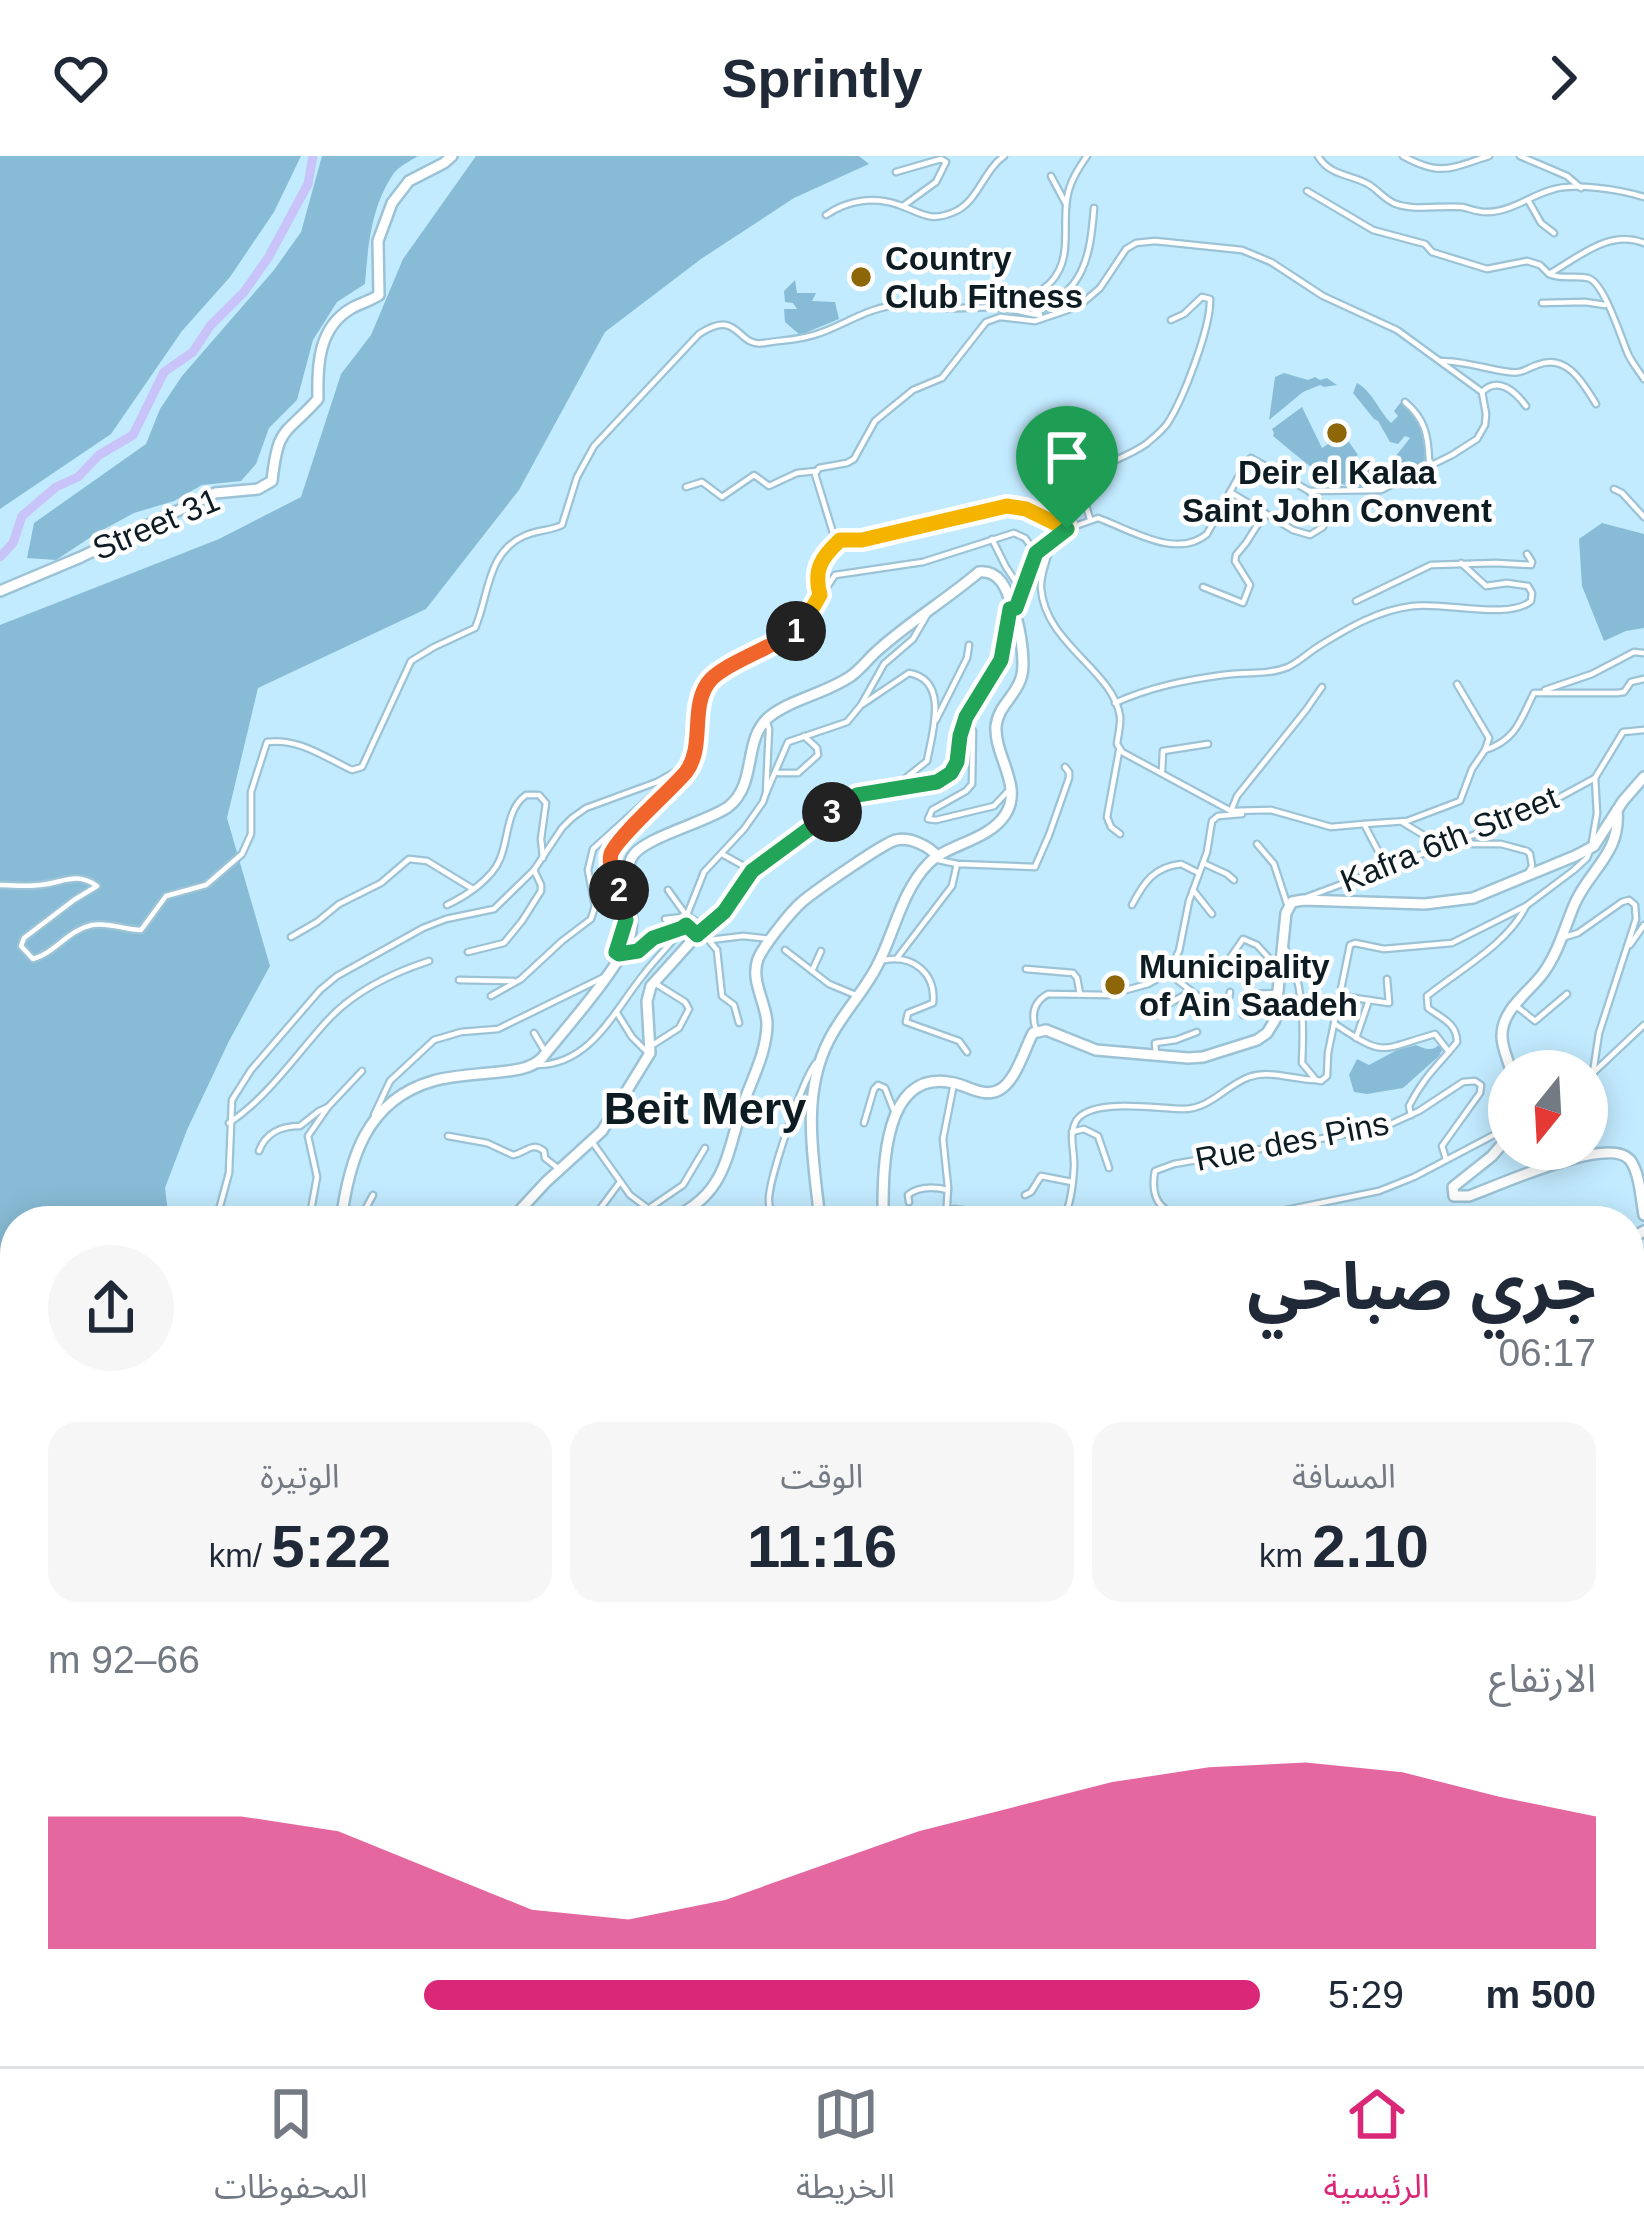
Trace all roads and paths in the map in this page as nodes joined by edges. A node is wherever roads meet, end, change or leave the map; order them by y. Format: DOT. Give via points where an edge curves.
graph roads {
  1 [pos="452,156"];
  2 [pos="1004,156"];
  3 [pos="1087,156"];
  4 [pos="1318,156"];
  5 [pos="1403,156"];
  6 [pos="1489,156"];
  7 [pos="1520,156"];
  8 [pos="946,158"];
  9 [pos="896,172"];
  10 [pos="1051,176"];
  11 [pos="1581,188"];
  12 [pos="1307,191"];
  13 [pos="1644,196"];
  14 [pos="1528,200"];
  15 [pos="1066,204"];
  16 [pos="903,206"];
  17 [pos="1094,208"];
  18 [pos="826,215"];
  19 [pos="1554,233"];
  20 [pos="1644,243"];
  21 [pos="1549,274"];
  22 [pos="1019,299"];
  23 [pos="1542,303"];
  24 [pos="1605,305"];
  25 [pos="1000,308"];
  26 [pos="1017,311"];
  27 [pos="1031,314"];
  28 [pos="1046,316"];
  29 [pos="1171,320"];
  30 [pos="1441,361"];
  31 [pos="1644,379"];
  32 [pos="1482,392"];
  33 [pos="1406,402"];
  34 [pos="1596,404"];
  35 [pos="1526,406"];
  36 [pos="1432,464"];
  37 [pos="816,471"];
  38 [pos="686,487"];
  39 [pos="1614,489"];
  40 [pos="1309,491"];
  41 [pos="1230,492"];
  42 [pos="1265,513"];
  43 [pos="1644,518"];
  44 [pos="1090,520"];
  45 [pos="1067,529"];
  46 [pos="992,539"];
  47 [pos="840,540"];
  48 [pos="1051,542"];
  49 [pos="1036,553"];
  50 [pos="1527,554"];
  51 [pos="1461,563"];
  52 [pos="1203,587"];
  53 [pos="0,591"];
  54 [pos="1022,591"];
  55 [pos="820,595"];
  56 [pos="1356,602"];
  57 [pos="929,609"];
  58 [pos="1013,610"];
  59 [pos="969,645"];
  60 [pos="1643,652"];
  61 [pos="1644,680"];
  62 [pos="1457,684"];
  63 [pos="1322,687"];
  64 [pos="1540,693"];
  65 [pos="1115,703"];
  66 [pos="861,705"];
  67 [pos="966,717"];
  68 [pos="766,720"];
  69 [pos="932,730"];
  70 [pos="1644,730"];
  71 [pos="805,736"];
  72 [pos="1208,744"];
  73 [pos="1120,750"];
  74 [pos="1485,750"];
  75 [pos="691,757"];
  76 [pos="1065,767"];
  77 [pos="1162,771"];
  78 [pos="776,772"];
  79 [pos="680,777"];
  80 [pos="1644,777"];
  81 [pos="1595,778"];
  82 [pos="666,782"];
  83 [pos="1011,786"];
  84 [pos="887,791"];
  85 [pos="766,793"];
  86 [pos="1617,810"];
  87 [pos="1231,811"];
  88 [pos="1245,813"];
  89 [pos="1401,822"];
  90 [pos="1364,824"];
  91 [pos="1120,835"];
  92 [pos="1464,839"];
  93 [pos="1257,844"];
  94 [pos="1443,847"];
  95 [pos="1591,848"];
  96 [pos="722,854"];
  97 [pos="543,858"];
  98 [pos="936,858"];
  99 [pos="1203,863"];
  100 [pos="957,864"];
  101 [pos="1386,866"];
  102 [pos="534,870"];
  103 [pos="752,871"];
  104 [pos="1199,873"];
  105 [pos="1524,877"];
  106 [pos="1234,880"];
  107 [pos="0,884"];
  108 [pos="472,890"];
  109 [pos="668,890"];
  110 [pos="1193,890"];
  111 [pos="1303,900"];
  112 [pos="447,905"];
  113 [pos="1132,905"];
  114 [pos="1526,906"];
  115 [pos="1288,907"];
  116 [pos="1212,914"];
  117 [pos="665,920"];
  118 [pos="685,921"];
  119 [pos="1644,926"];
  120 [pos="704,934"];
  121 [pos="291,937"];
  122 [pos="1562,938"];
  123 [pos="772,940"];
  124 [pos="1284,946"];
  125 [pos="785,950"];
  126 [pos="821,951"];
  127 [pos="1626,951"];
  128 [pos="468,952"];
  129 [pos="620,954"];
  130 [pos="897,958"];
  131 [pos="429,961"];
  132 [pos="880,962"];
  133 [pos="1026,969"];
  134 [pos="812,971"];
  135 [pos="1282,971"];
  136 [pos="1168,973"];
  137 [pos="1219,974"];
  138 [pos="604,977"];
  139 [pos="1387,979"];
  140 [pos="459,980"];
  141 [pos="521,980"];
  142 [pos="653,982"];
  143 [pos="1190,992"];
  144 [pos="1230,992"];
  145 [pos="1279,993"];
  146 [pos="1080,994"];
  147 [pos="1567,994"];
  148 [pos="491,996"];
  149 [pos="858,996"];
  150 [pos="1341,996"];
  151 [pos="1369,1000"];
  152 [pos="1515,1005"];
  153 [pos="616,1013"];
  154 [pos="1243,1015"];
  155 [pos="1149,1016"];
  156 [pos="740,1023"];
  157 [pos="1334,1023"];
  158 [pos="1643,1024"];
  159 [pos="1036,1030"];
  160 [pos="1197,1032"];
  161 [pos="535,1033"];
  162 [pos="1356,1038"];
  163 [pos="651,1049"];
  164 [pos="1506,1050"];
  165 [pos="1596,1050"];
  166 [pos="967,1052"];
  167 [pos="1449,1052"];
  168 [pos="546,1053"];
  169 [pos="823,1054"];
  170 [pos="1156,1054"];
  171 [pos="1608,1058"];
  172 [pos="536,1065"];
  173 [pos="362,1072"];
  174 [pos="1316,1080"];
  175 [pos="954,1083"];
  176 [pos="621,1099"];
  177 [pos="328,1107"];
  178 [pos="644,1111"];
  179 [pos="1412,1115"];
  180 [pos="896,1117"];
  181 [pos="373,1121"];
  182 [pos="864,1123"];
  183 [pos="230,1124"];
  184 [pos="1072,1132"];
  185 [pos="448,1136"];
  186 [pos="1488,1140"];
  187 [pos="592,1142"];
  188 [pos="706,1148"];
  189 [pos="259,1151"];
  190 [pos="1608,1153"];
  191 [pos="1446,1159"];
  192 [pos="1488,1159"];
  193 [pos="1109,1168"];
  194 [pos="559,1169"];
  195 [pos="1545,1170"];
  196 [pos="621,1180"];
  197 [pos="1072,1182"];
  198 [pos="948,1190"];
  199 [pos="373,1195"];
  200 [pos="1025,1195"];
  201 [pos="909,1202"];
  202 [pos="220,1206"];
  203 [pos="312,1206"];
  204 [pos="344,1206"];
  205 [pos="367,1206"];
  206 [pos="524,1206"];
  207 [pos="602,1206"];
  208 [pos="643,1206"];
  209 [pos="652,1206"];
  210 [pos="692,1206"];
  211 [pos="769,1206"];
  212 [pos="819,1206"];
  213 [pos="883,1206"];
  214 [pos="949,1206"];
  215 [pos="1069,1206"];
  216 [pos="1161,1206"];
  217 [pos="1307,1206"];
  218 [pos="1642,1206"];
  1 -- 53 [label="street, Street 31" via="409,181 392,203 377,241 378,297 346,311 329,331 317,365 318,399 279,438 272,481 215,493"];
  2 -- 16 [label="street" via="958,210 929,217"];
  3 -- 15 [label="street"];
  4 -- 14 [label="street" via="1407,207 1492,212"];
  5 -- 6 [label="street" via="1449,170"];
  7 -- 11 [label="street"];
  8 -- 9 [label="street"];
  8 -- 16 [label="street" via="936,182"];
  10 -- 15 [label="street"];
  11 -- 13 [label="street"];
  11 -- 14 [label="street"];
  12 -- 21 [label="street" via="1373,230 1432,252 1486,269 1527,261"];
  14 -- 19 [label="street"];
  15 -- 22 [label="street" via="1058,272"];
  16 -- 18 [label="street" via="860,200"];
  17 -- 27 [label="street" via="1078,280"];
  20 -- 21 [label="street" via="1612,239"];
  21 -- 24 [label="street" via="1593,280"];
  22 -- 25 [label="street"];
  22 -- 26 [label="street"];
  23 -- 24 [label="street"];
  24 -- 31 [label="street"];
  25 -- 26 [label="street"];
  25 -- 107 [label="street" via="887,306 807,338 758,345 733,326 704,331 594,446 562,525 504,550 475,628 408,666 364,765 352,770 292,742 266,742 242,854 206,885 166,896 141,930 91,925 33,959 24,938 97,886 72,877"];
  26 -- 27 [label="street"];
  27 -- 28 [label="street"];
  28 -- 30 [label="street" via="1087,302 1136,243 1198,245 1256,254"];
  28 -- 37 [label="street" via="986,322 942,378 874,422 854,459"];
  29 -- 44 [label="street" via="1210,298 1167,424 1127,456 1078,479"];
  30 -- 32 [label="street"];
  30 -- 34 [label="street" via="1517,374 1545,363 1564,366"];
  32 -- 35 [label="street" via="1502,386"];
  32 -- 36 [label="street" via="1483,432"];
  33 -- 36 [label="street" via="1424,424"];
  36 -- 40 [label="street" via="1381,490"];
  37 -- 38 [label="street" via="769,486 754,475 722,497 702,482"];
  37 -- 47 [label="street"];
  39 -- 43 [label="street"];
  40 -- 41 [label="street" via="1252,458"];
  40 -- 42 [label="street" via="1326,511 1315,533"];
  41 -- 42 [label="street"];
  41 -- 44 [label="street" via="1207,534 1191,544"];
  42 -- 52 [label="street" via="1236,555 1250,585 1243,603"];
  44 -- 45 [label="street"];
  45 -- 47 [label="street" via="1007,506"];
  45 -- 48 [label="street"];
  46 -- 49 [label="street" via="1021,535"];
  46 -- 54 [label="street"];
  46 -- 55 [label="street" via="923,562 839,573"];
  47 -- 55 [label="street" via="819,565"];
  48 -- 49 [label="street"];
  48 -- 65 [label="street" via="1045,607"];
  49 -- 54 [label="street"];
  50 -- 51 [label="street" via="1531,565"];
  51 -- 56 [label="street" via="1419,569"];
  51 -- 65 [label="street" via="1486,586 1528,586 1531,601 1498,611 1441,605 1386,612 1283,669 1184,681"];
  54 -- 58 [label="street"];
  55 -- 75 [label="street" via="792,634 710,680"];
  57 -- 58 [label="street" via="983,571 1001,581"];
  57 -- 66 [label="street"];
  57 -- 68 [label="street" via="853,675"];
  58 -- 67 [label="street" via="999,664"];
  58 -- 83 [label="street" via="1022,676 996,734"];
  59 -- 69 [label="street"];
  60 -- 64 [label="street"];
  61 -- 64 [label="street" via="1617,693"];
  62 -- 74 [label="street" via="1488,733"];
  63 -- 87 [label="street"];
  64 -- 74 [label="street" via="1530,696 1504,742"];
  65 -- 73 [label="street"];
  66 -- 69 [label="street" via="919,674 935,698"];
  66 -- 71 [label="street" via="843,725"];
  67 -- 83 [label="street" via="972,784 928,819 994,806"];
  67 -- 84 [label="street" via="951,773"];
  68 -- 85 [label="street"];
  68 -- 129 [label="street" via="736,801 634,854 631,928"];
  69 -- 84 [label="street" via="926,764"];
  70 -- 81 [label="street" via="1623,732"];
  71 -- 78 [label="street" via="786,746"];
  71 -- 78 [label="street" via="818,755 798,773"];
  72 -- 77 [label="street" via="1163,752"];
  73 -- 77 [label="street"];
  73 -- 91 [label="street" via="1107,817"];
  74 -- 89 [label="street" via="1458,803"];
  75 -- 79 [label="street"];
  75 -- 82 [label="street"];
  76 -- 100 [label="street" via="1069,778 1035,867"];
  77 -- 87 [label="street"];
  78 -- 85 [label="street"];
  79 -- 82 [label="street"];
  79 -- 129 [label="street" via="611,854 625,914"];
  80 -- 86 [label="street"];
  81 -- 92 [label="street, Kafra 6th Street"];
  81 -- 95 [label="street"];
  82 -- 97 [label="street" via="582,811"];
  82 -- 141 [label="street" via="593,849 593,916"];
  83 -- 98 [label="street" via="1000,821"];
  84 -- 103 [label="street" via="857,795"];
  85 -- 96 [label="street"];
  86 -- 95 [label="street"];
  86 -- 122 [label="street" via="1612,847"];
  87 -- 88 [label="street"];
  88 -- 90 [label="street"];
  88 -- 99 [label="street" via="1213,819"];
  89 -- 90 [label="street"];
  89 -- 94 [label="street"];
  90 -- 101 [label="street"];
  92 -- 94 [label="street, Kafra 6th Street"];
  92 -- 105 [label="street" via="1527,851 1532,866"];
  93 -- 115 [label="street" via="1274,863"];
  94 -- 101 [label="street, Kafra 6th Street"];
  95 -- 105 [label="street"];
  95 -- 114 [label="street"];
  96 -- 103 [label="street"];
  96 -- 118 [label="street" via="704,872"];
  97 -- 102 [label="street"];
  97 -- 108 [label="street" via="546,806 539,795 526,795 515,805 500,862"];
  98 -- 100 [label="street"];
  98 -- 123 [label="street" via="903,839 887,843 801,903"];
  98 -- 132 [label="street" via="913,885"];
  99 -- 104 [label="street"];
  99 -- 106 [label="street"];
  100 -- 130 [label="street" via="952,886"];
  101 -- 111 [label="street, Kafra 6th Street"];
  102 -- 128 [label="street" via="541,891 512,935"];
  102 -- 183 [label="street" via="494,909 431,924 328,982 248,1075 232,1100"];
  103 -- 120 [label="street"];
  104 -- 110 [label="street"];
  104 -- 113 [label="street" via="1181,864 1160,869"];
  105 -- 111 [label="street" via="1453,903"];
  108 -- 112 [label="street"];
  108 -- 121 [label="street" via="427,861 409,859"];
  109 -- 118 [label="street"];
  110 -- 116 [label="street"];
  110 -- 136 [label="street"];
  111 -- 115 [label="street"];
  114 -- 150 [label="street" via="1452,943 1352,943"];
  114 -- 167 [label="street" via="1486,951 1427,996 1427,1008 1457,1034"];
  115 -- 124 [label="street"];
  117 -- 118 [label="street"];
  118 -- 120 [label="street"];
  118 -- 120 [label="street"];
  118 -- 129 [label="street"];
  118 -- 153 [label="street"];
  119 -- 127 [label="street"];
  120 -- 123 [label="street"];
  120 -- 142 [label="street"];
  120 -- 156 [label="street" via="717,950 722,994"];
  122 -- 127 [label="street" via="1629,900 1637,913"];
  122 -- 152 [label="street"];
  123 -- 210 [label="street" via="756,970 765,1045 728,1160"];
  124 -- 135 [label="street"];
  124 -- 174 [label="street" via="1297,979 1302,1064"];
  125 -- 134 [label="street"];
  126 -- 134 [label="street"];
  127 -- 165 [label="street"];
  129 -- 138 [label="street"];
  130 -- 132 [label="street"];
  130 -- 166 [label="street" via="924,970 934,992 932,1004 908,1013 906,1022 957,1040"];
  131 -- 183 [label="street" via="344,1006"];
  132 -- 149 [label="street"];
  133 -- 146 [label="street" via="1072,973"];
  134 -- 149 [label="street"];
  135 -- 137 [label="street" via="1243,939"];
  135 -- 145 [label="street"];
  136 -- 143 [label="street"];
  136 -- 146 [label="street" via="1108,995"];
  138 -- 168 [label="street"];
  138 -- 181 [label="street" via="498,1029 434,1040 390,1081"];
  139 -- 151 [label="street" via="1390,1003"];
  140 -- 141 [label="street"];
  141 -- 148 [label="street"];
  142 -- 163 [label="street" via="646,1000"];
  142 -- 163 [label="street" via="689,1010"];
  143 -- 144 [label="street" via="1219,1011"];
  143 -- 155 [label="street"];
  145 -- 154 [label="street" via="1250,994"];
  145 -- 170 [label="street" via="1272,1026 1257,1040 1203,1057"];
  146 -- 159 [label="street" via="1040,999"];
  147 -- 152 [label="street" via="1535,1021"];
  149 -- 169 [label="street"];
  150 -- 151 [label="street"];
  150 -- 157 [label="street"];
  151 -- 162 [label="street"];
  152 -- 164 [label="street" via="1502,1032"];
  153 -- 163 [label="street"];
  153 -- 172 [label="street" via="572,1056"];
  157 -- 162 [label="street"];
  157 -- 174 [label="street" via="1327,1076"];
  158 -- 171 [label="street"];
  159 -- 170 [label="street" via="1088,1048"];
  159 -- 175 [label="street" via="1001,1089"];
  160 -- 170 [label="street" via="1155,1042"];
  161 -- 168 [label="street"];
  162 -- 167 [label="street" via="1382,1049 1435,1034"];
  163 -- 176 [label="street"];
  167 -- 179 [label="street" via="1420,1084"];
  168 -- 172 [label="street"];
  169 -- 211 [label="street" via="799,1094"];
  169 -- 212 [label="street" via="811,1123"];
  172 -- 181 [label="street" via="425,1083"];
  173 -- 177 [label="street"];
  174 -- 184 [label="street" via="1262,1074 1195,1108 1093,1108"];
  175 -- 180 [label="street" via="913,1089"];
  175 -- 198 [label="street" via="943,1138"];
  176 -- 178 [label="street"];
  176 -- 187 [label="street"];
  177 -- 189 [label="street" via="269,1135"];
  177 -- 203 [label="street" via="308,1136 317,1177"];
  179 -- 191 [label="street" via="1463,1082 1480,1085 1442,1148"];
  179 -- 216 [label="street, Rue des Pins" via="1374,1130 1160,1168 1152,1175"];
  180 -- 182 [label="street" via="878,1085"];
  180 -- 213 [label="street"];
  181 -- 204 [label="street" via="355,1154"];
  183 -- 202 [label="street"];
  184 -- 193 [label="street" via="1098,1136"];
  184 -- 197 [label="street"];
  185 -- 194 [label="street" via="513,1155 538,1147"];
  186 -- 191 [label="street"];
  187 -- 194 [label="street"];
  187 -- 196 [label="street"];
  188 -- 209 [label="street" via="683,1185"];
  190 -- 218 [label="street" via="1634,1166"];
  191 -- 217 [label="street" via="1371,1193"];
  192 -- 195 [label="street" via="1453,1186 1454,1196"];
  194 -- 206 [label="street"];
  196 -- 207 [label="street"];
  196 -- 208 [label="street"];
  197 -- 200 [label="street" via="1043,1175"];
  197 -- 215 [label="street"];
  198 -- 201 [label="street" via="913,1191"];
  198 -- 214 [label="street"];
  199 -- 205 [label="street"];
}
